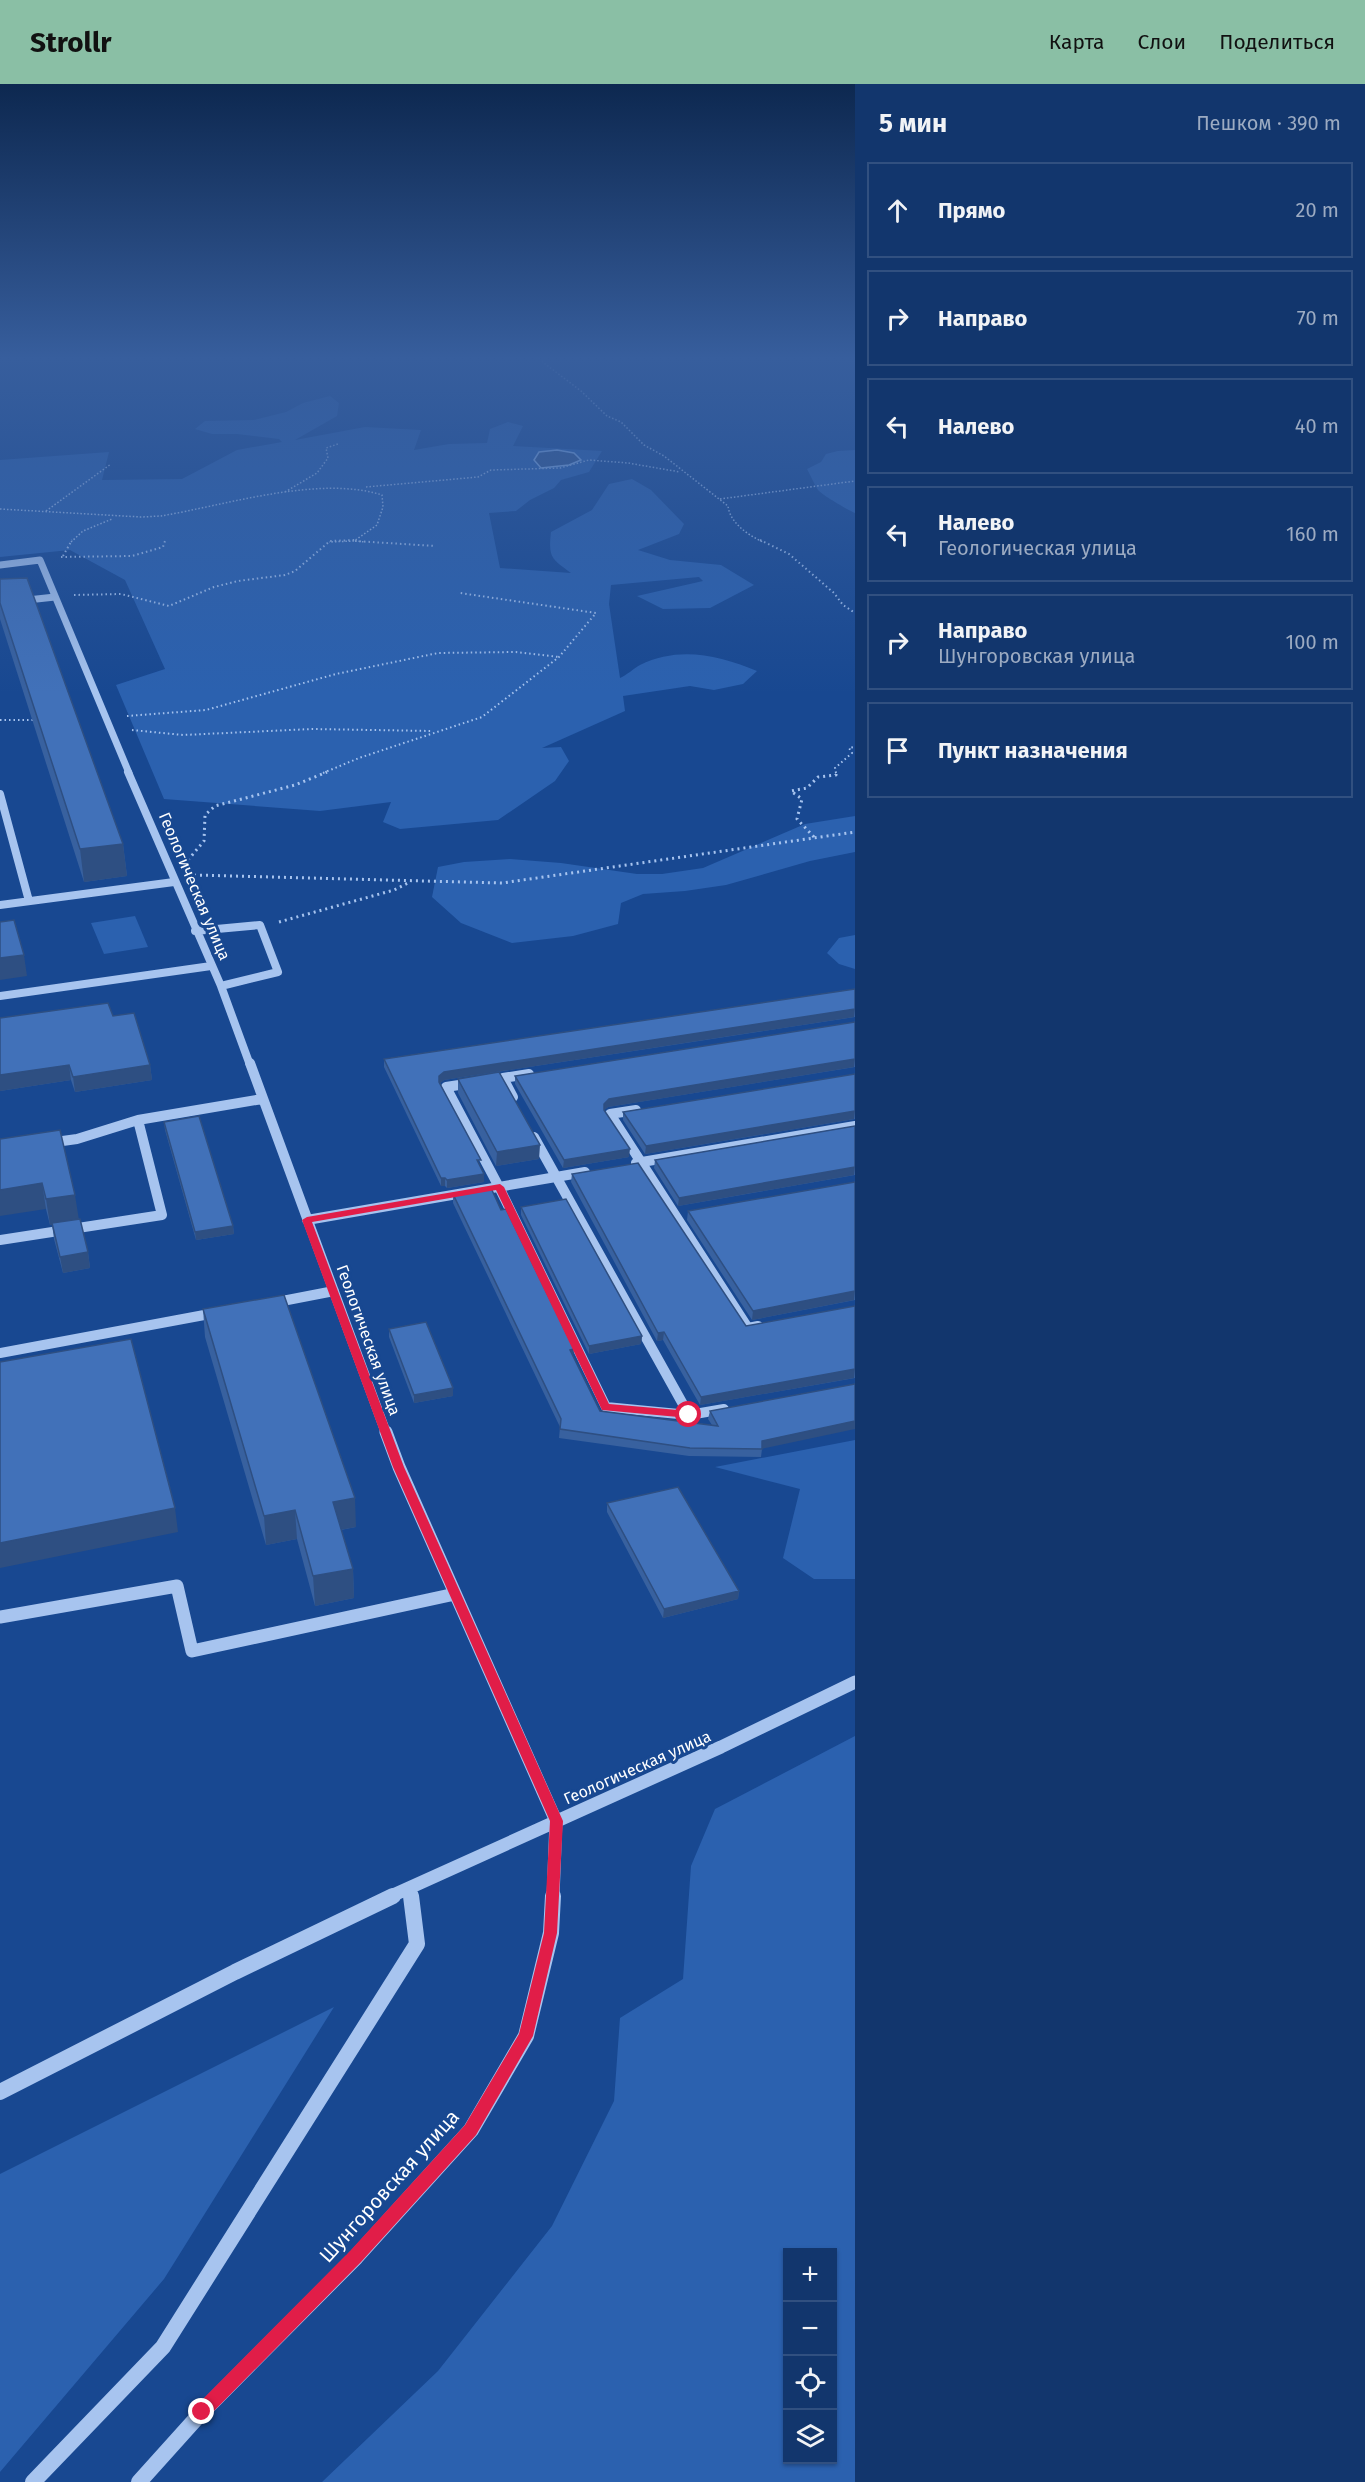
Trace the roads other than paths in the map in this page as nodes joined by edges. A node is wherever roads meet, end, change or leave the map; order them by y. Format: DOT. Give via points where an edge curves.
graph roads {
  1 [pos="0,565"];
  2 [pos="55,597"];
  3 [pos="0,603"];
  4 [pos="0,794"];
  5 [pos="172,878"];
  6 [pos="29,901"];
  7 [pos="0,905"];
  8 [pos="195,931"];
  9 [pos="211,966"];
  10 [pos="221,987"];
  11 [pos="0,996"];
  12 [pos="538,1073"];
  13 [pos="491,1080"];
  14 [pos="262,1099"];
  15 [pos="519,1108"];
  16 [pos="645,1108"];
  17 [pos="138,1120"];
  18 [pos="855,1126"];
  19 [pos="529,1128"];
  20 [pos="33,1146"];
  21 [pos="642,1162"];
  22 [pos="620,1166"];
  23 [pos="598,1170"];
  24 [pos="556,1177"];
  25 [pos="500,1187"];
  26 [pos="686,1212"];
  27 [pos="675,1214"];
  28 [pos="307,1220"];
  29 [pos="0,1240"];
  30 [pos="334,1291"];
  31 [pos="258,1305"];
  32 [pos="223,1312"];
  33 [pos="769,1324"];
  34 [pos="0,1353"];
  35 [pos="733,1407"];
  36 [pos="689,1415"];
  37 [pos="455,1594"];
  38 [pos="0,1617"];
  39 [pos="855,1682"];
  40 [pos="556,1821"];
  41 [pos="410,1888"];
  42 [pos="0,2092"];
  43 [pos="33,2482"];
  44 [pos="139,2482"];
  1 -- 2 [label="street, Геологическая улица" via="40,560"];
  2 -- 3 [label="street"];
  2 -- 5 [label="street, Геологическая улица"];
  4 -- 6 [label="street"];
  5 -- 6 [label="street"];
  5 -- 8 [label="street, Геологическая улица"];
  6 -- 7 [label="street"];
  8 -- 9 [label="street, Геологическая улица"];
  8 -- 10 [label="street" via="260,925 278,972"];
  9 -- 10 [label="street, Геологическая улица"];
  9 -- 11 [label="street"];
  10 -- 14 [label="street, Геологическая улица"];
  12 -- 13 [label="street"];
  13 -- 15 [label="street"];
  13 -- 25 [label="street" via="446,1087"];
  14 -- 17 [label="street"];
  14 -- 28 [label="street, Геологическая улица"];
  16 -- 21 [label="street" via="610,1114"];
  17 -- 20 [label="street" via="77,1139"];
  17 -- 29 [label="street" via="162,1215"];
  18 -- 21 [label="street"];
  19 -- 24 [label="street"];
  21 -- 22 [label="street"];
  21 -- 27 [label="street"];
  23 -- 24 [label="street"];
  24 -- 25 [label="street"];
  24 -- 36 [label="street"];
  25 -- 28 [label="street"];
  25 -- 36 [label="street" via="606,1407"];
  26 -- 27 [label="street"];
  27 -- 33 [label="street" via="748,1328"];
  28 -- 30 [label="street, Геологическая улица"];
  30 -- 31 [label="street"];
  30 -- 37 [label="street, Геологическая улица" via="399,1467"];
  32 -- 34 [label="street"];
  35 -- 36 [label="street"];
  37 -- 38 [label="street" via="192,1651 177,1586"];
  37 -- 40 [label="street, Геологическая улица"];
  39 -- 40 [label="street, Геологическая улица" via="765,1728"];
  40 -- 41 [label="street"];
  40 -- 44 [label="street, Шунгоровская улица" via="550,1933 526,2036 471,2130 356,2257 202,2412"];
  41 -- 42 [label="street"];
  41 -- 43 [label="street" via="417,1944 163,2347"];
}
